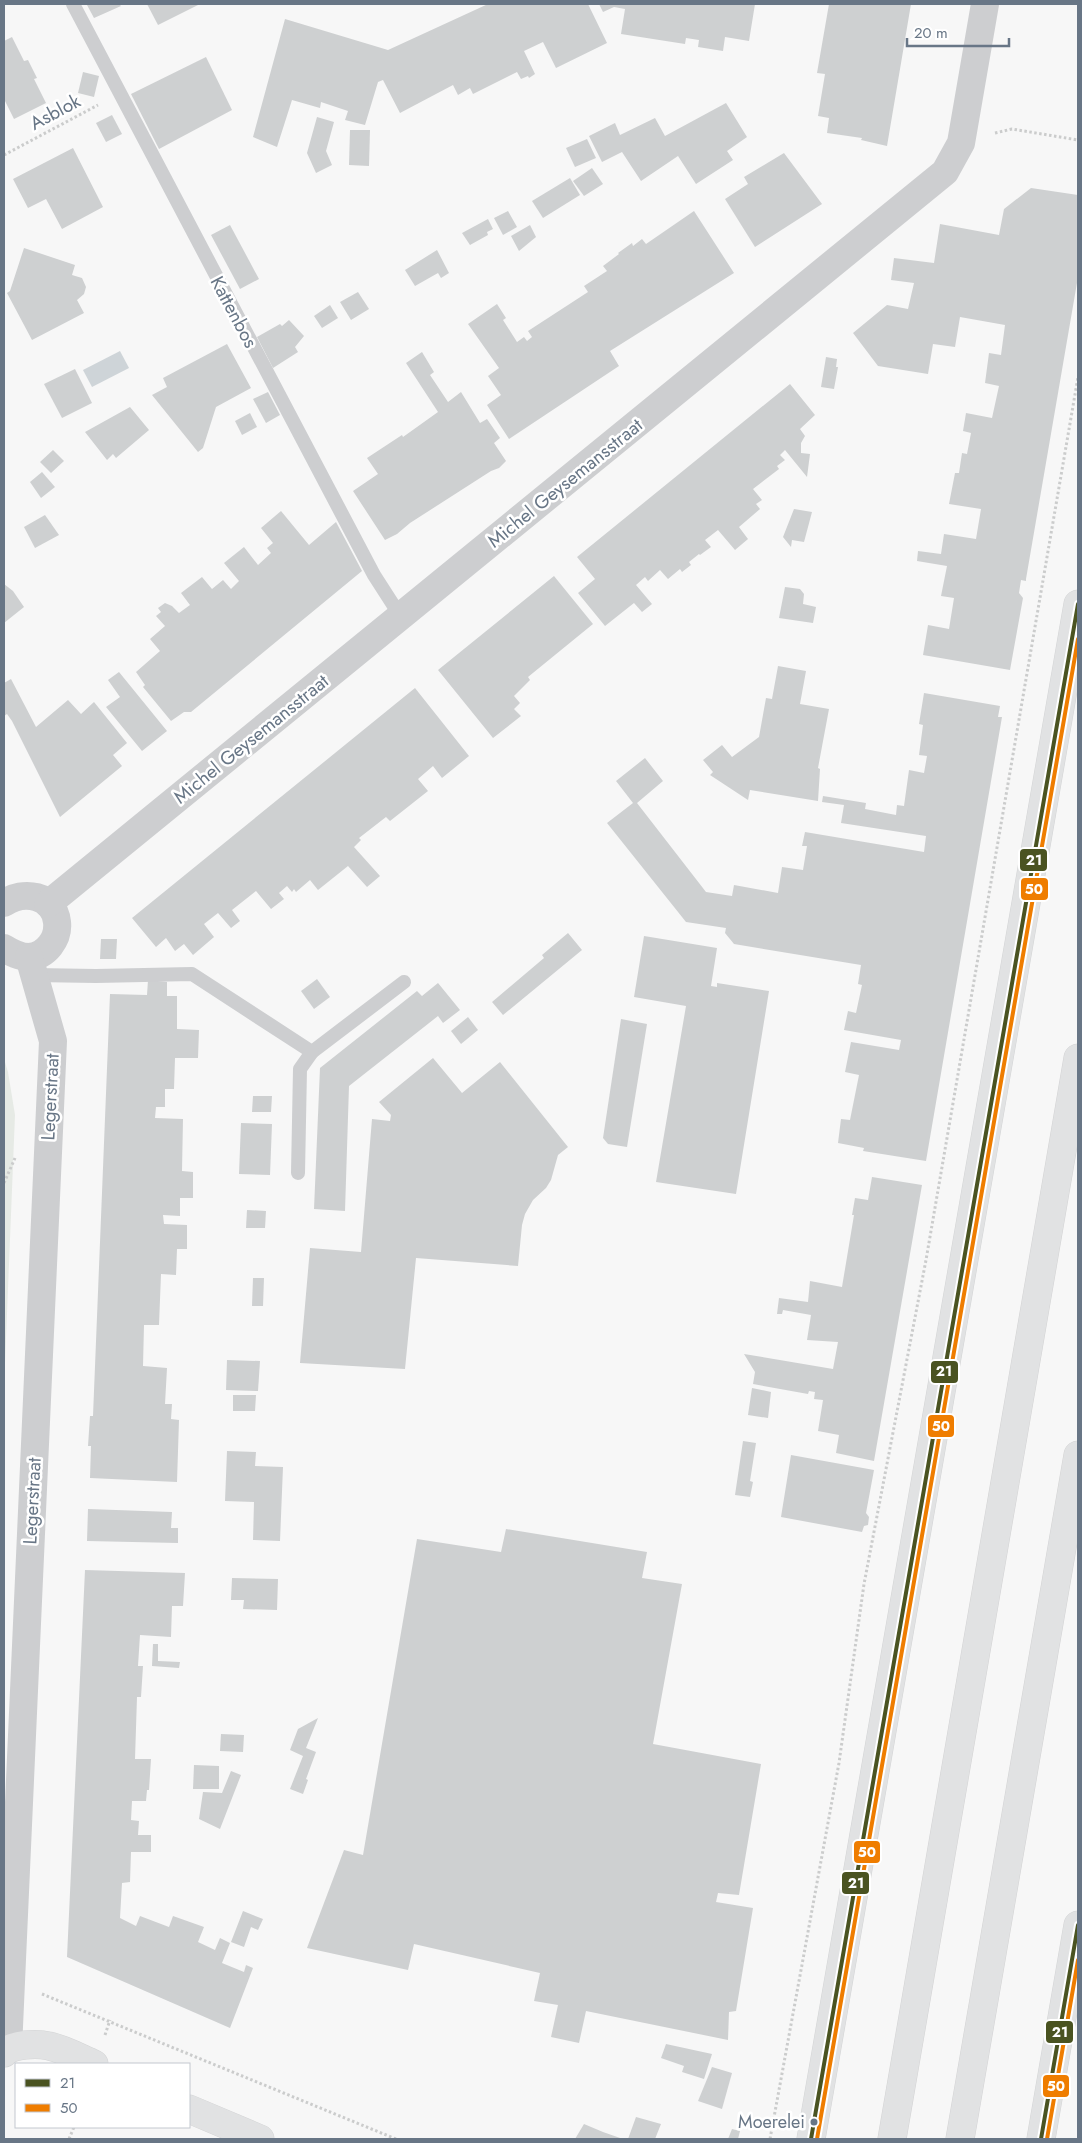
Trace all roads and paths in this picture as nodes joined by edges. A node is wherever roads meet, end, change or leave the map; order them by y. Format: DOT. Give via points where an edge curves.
graph roads {
  1 [pos="73,4"];
  2 [pos="985,4"];
  3 [pos="120,93"];
  4 [pos="1078,140"];
  5 [pos="960,143"];
  6 [pos="4,155"];
  7 [pos="1078,378"];
  8 [pos="1078,604"];
  9 [pos="401,617"];
  10 [pos="4,903"];
  11 [pos="48,904"];
  12 [pos="22,960"];
  13 [pos="404,982"];
  14 [pos="312,1052"];
  15 [pos="1078,1058"];
  16 [pos="298,1173"];
  17 [pos="1078,1455"];
  18 [pos="1078,1925"];
  19 [pos="10,1972"];
  20 [pos="6,2051"];
  21 [pos="92,2063"];
  22 [pos="190,2109"];
  23 [pos="260,2139"];
  24 [pos="396,2139"];
  25 [pos="770,2139"];
  26 [pos="811,2139"];
  27 [pos="892,2139"];
  28 [pos="960,2139"];
  29 [pos="1041,2139"];
  1 -- 3 [label="lane, Kattenbos"];
  2 -- 5 [label="street, Michel Geysemansstraat"];
  3 -- 6 [label="path, Asblok"];
  3 -- 9 [label="lane, Kattenbos" via="369,566"];
  4 -- 5 [label="path" via="1012,129"];
  5 -- 9 [label="street, Michel Geysemansstraat" via="945,172"];
  7 -- 25 [label="path" via="928,1250 864,1584 839,1763"];
  8 -- 26 [label="main road"];
  9 -- 11 [label="street, Michel Geysemansstraat"];
  10 -- 11 [label="street" via="21,895 31,895"];
  11 -- 12 [label="street" via="57,921 54,941 39,955"];
  12 -- 14 [label="lane" via="96,976 192,974"];
  12 -- 19 [label="street, Legerstraat" via="53,1041"];
  13 -- 14 [label="lane"];
  14 -- 16 [label="lane" via="300,1069"];
  15 -- 27 [label="main road"];
  17 -- 28 [label="main road"];
  18 -- 29 [label="main road"];
  19 -- 20 [label="street, Legerstraat"];
  19 -- 24 [label="path" via="33,1990"];
  20 -- 21 [label="main road" via="29,2045 50,2046"];
  22 -- 23 [label="main road"];
}
